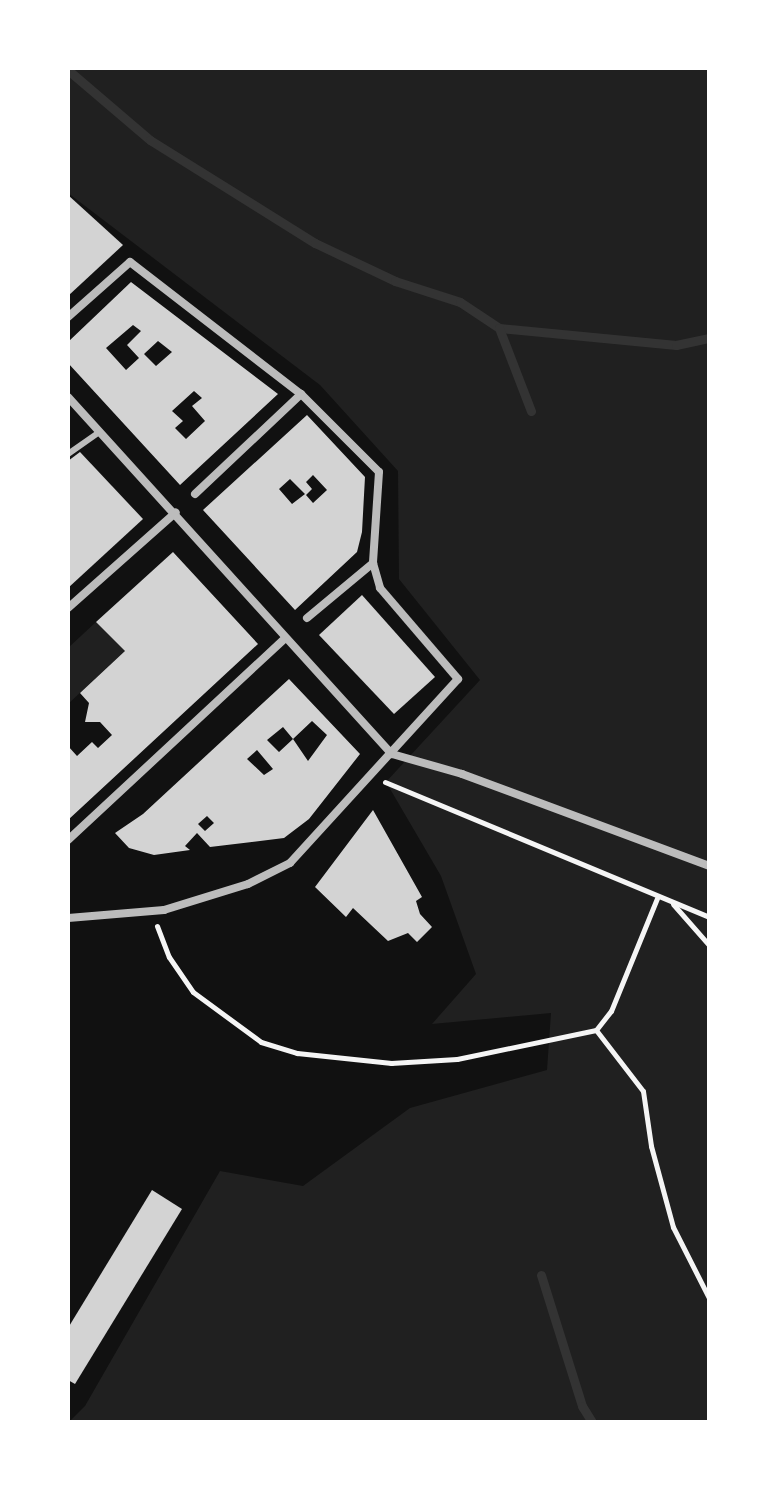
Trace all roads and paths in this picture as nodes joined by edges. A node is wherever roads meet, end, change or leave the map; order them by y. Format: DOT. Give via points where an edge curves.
graph roads {
  1 [pos="68,317"];
  2 [pos="301,394"];
  3 [pos="68,397"];
  4 [pos="100,432"];
  5 [pos="68,454"];
  6 [pos="195,494"];
  7 [pos="176,512"];
  8 [pos="373,563"];
  9 [pos="68,608"];
  10 [pos="307,618"];
  11 [pos="285,638"];
  12 [pos="392,754"];
  13 [pos="370,778"];
  14 [pos="68,840"];
  15 [pos="709,866"];
  16 [pos="657,898"];
  17 [pos="672,904"];
  18 [pos="154,912"];
  19 [pos="709,917"];
  20 [pos="68,918"];
  21 [pos="709,945"];
  22 [pos="596,1030"];
  23 [pos="709,1298"];
  1 -- 2 [label="street" via="130,262"];
  2 -- 6 [label="street"];
  2 -- 8 [label="street" via="379,472"];
  3 -- 4 [label="street"];
  4 -- 5 [label="lane"];
  4 -- 7 [label="street"];
  7 -- 9 [label="street"];
  7 -- 11 [label="street"];
  8 -- 10 [label="street"];
  8 -- 12 [label="street" via="380,588 458,679"];
  11 -- 12 [label="street"];
  11 -- 14 [label="street"];
  12 -- 13 [label="street"];
  12 -- 15 [label="street" via="462,774"];
  13 -- 16 [label="path"];
  13 -- 18 [label="street" via="290,863 248,884"];
  16 -- 17 [label="path"];
  16 -- 22 [label="path" via="611,1011"];
  17 -- 19 [label="path"];
  17 -- 21 [label="path"];
  18 -- 20 [label="street"];
  18 -- 22 [label="path" via="169,957 193,992 261,1042 297,1053 391,1063 457,1059"];
  22 -- 23 [label="path" via="643,1091 651,1146 673,1227"];
}
